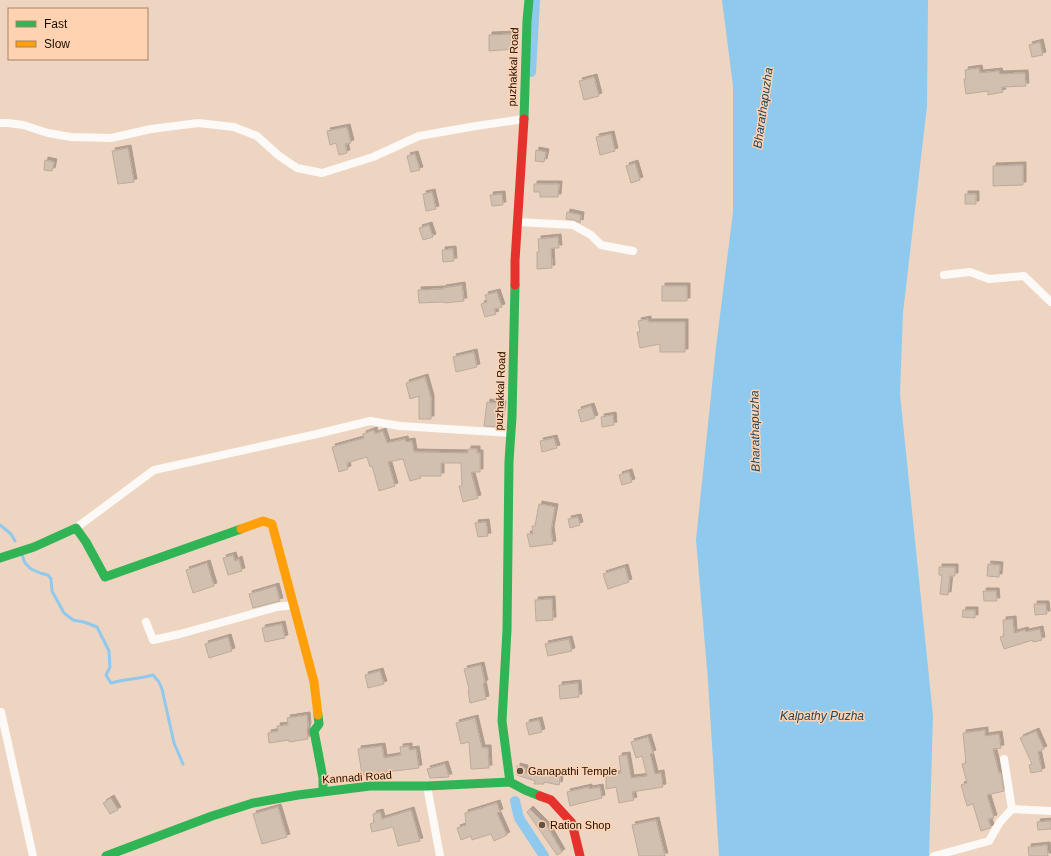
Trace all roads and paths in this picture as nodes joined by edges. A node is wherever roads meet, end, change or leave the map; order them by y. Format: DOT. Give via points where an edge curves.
graph roads {
  1 [pos="529,0"];
  2 [pos="524,119"];
  3 [pos="0,124"];
  4 [pos="518,222"];
  5 [pos="633,251"];
  6 [pos="944,275"];
  7 [pos="1051,302"];
  8 [pos="511,433"];
  9 [pos="76,528"];
  10 [pos="0,558"];
  11 [pos="294,605"];
  12 [pos="146,622"];
  13 [pos="2,712"];
  14 [pos="1004,759"];
  15 [pos="510,782"];
  16 [pos="427,786"];
  17 [pos="323,792"];
  18 [pos="1012,809"];
  19 [pos="1051,811"];
  20 [pos="33,856"];
  21 [pos="106,856"];
  22 [pos="440,856"];
  23 [pos="580,856"];
  24 [pos="934,856"];
  1 -- 2 [label="street, puzhakkal Road"];
  2 -- 3 [label="street" via="419,136 373,157 322,172 297,168 257,136 234,127 198,123 151,129 111,138 71,137 23,125"];
  2 -- 4 [label="street, puzhakkal Road"];
  4 -- 5 [label="street" via="573,225 591,235 601,245"];
  4 -- 8 [label="street, puzhakkal Road"];
  6 -- 7 [label="street" via="970,272 990,279 1024,276"];
  8 -- 9 [label="street" via="400,426 370,421 154,470"];
  8 -- 15 [label="street, puzhakkal Road" via="507,630 502,721"];
  9 -- 10 [label="street" via="34,547"];
  9 -- 11 [label="street" via="105,577 263,521 272,524"];
  11 -- 12 [label="street" via="277,607 153,640"];
  11 -- 17 [label="street" via="314,682 319,724 314,731 323,778"];
  13 -- 20 [label="street"];
  14 -- 18 [label="street"];
  15 -- 16 [label="street, Kannadi Road"];
  15 -- 23 [label="street, Kannadi Road" via="551,800 572,823"];
  16 -- 17 [label="street, Kannadi Road" via="370,786"];
  16 -- 22 [label="street"];
  17 -- 21 [label="street, Kannadi Road" via="253,803"];
  18 -- 19 [label="street"];
  18 -- 24 [label="street" via="1000,822 989,841"];
}
